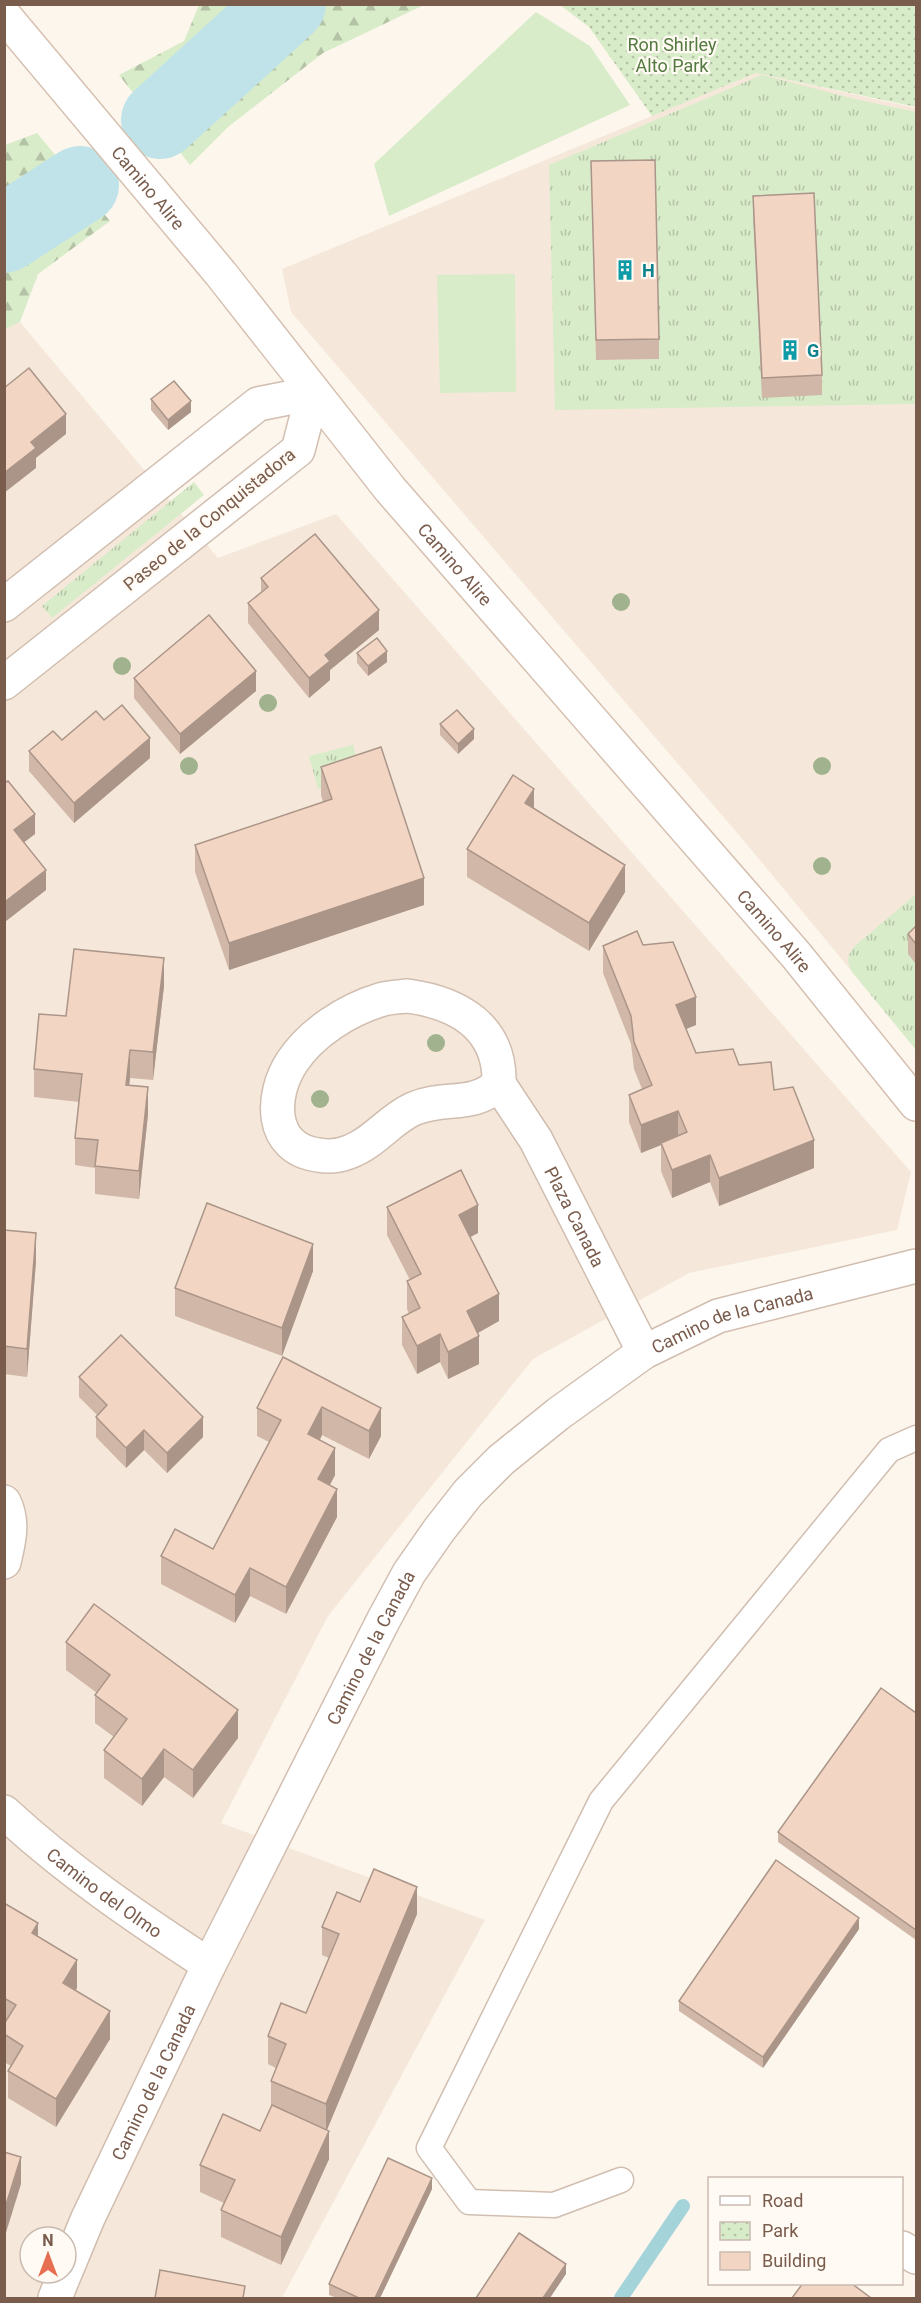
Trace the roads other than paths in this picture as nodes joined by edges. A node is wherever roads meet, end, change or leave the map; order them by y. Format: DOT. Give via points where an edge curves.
graph roads {
  1 [pos="4,15"];
  2 [pos="313,393"];
  3 [pos="4,605"];
  4 [pos="4,683"];
  5 [pos="499,1084"];
  6 [pos="916,1104"];
  7 [pos="916,1266"];
  8 [pos="644,1352"];
  9 [pos="916,1438"];
  10 [pos="4,1502"];
  11 [pos="4,1562"];
  12 [pos="4,1812"];
  13 [pos="209,1965"];
  14 [pos="621,2180"];
  15 [pos="78,2243"];
  16 [pos="903,2249"];
  17 [pos="916,2257"];
  1 -- 2 [label="street, Camino Alire" via="220,274"];
  2 -- 3 [label="street" via="258,404"];
  2 -- 4 [label="street, Paseo de la Conquistadora" via="298,450"];
  2 -- 6 [label="street, Camino Alire" via="390,489 796,956"];
  5 -- 5 [label="street, Plaza Canada" via="493,1047 478,1026 457,1008 408,996 381,1000 355,1011 309,1041 280,1084 277,1105 280,1126 289,1143 306,1154 327,1157 363,1145 405,1113 424,1104 470,1100 487,1095"];
  5 -- 8 [label="street, Plaza Canada" via="536,1140"];
  7 -- 8 [label="street, Camino de la Canada" via="718,1316"];
  8 -- 13 [label="street, Camino de la Canada" via="501,1460 438,1530 384,1619"];
  9 -- 14 [label="lane" via="889,1450 601,1801 429,2148 469,2202 554,2205"];
  10 -- 11 [label="street" via="10,1513 11,1533"];
  12 -- 13 [label="street, Camino del Olmo" via="92,1886"];
  13 -- 15 [label="street, Camino de la Canada"];
  16 -- 17 [label="street"];
}
